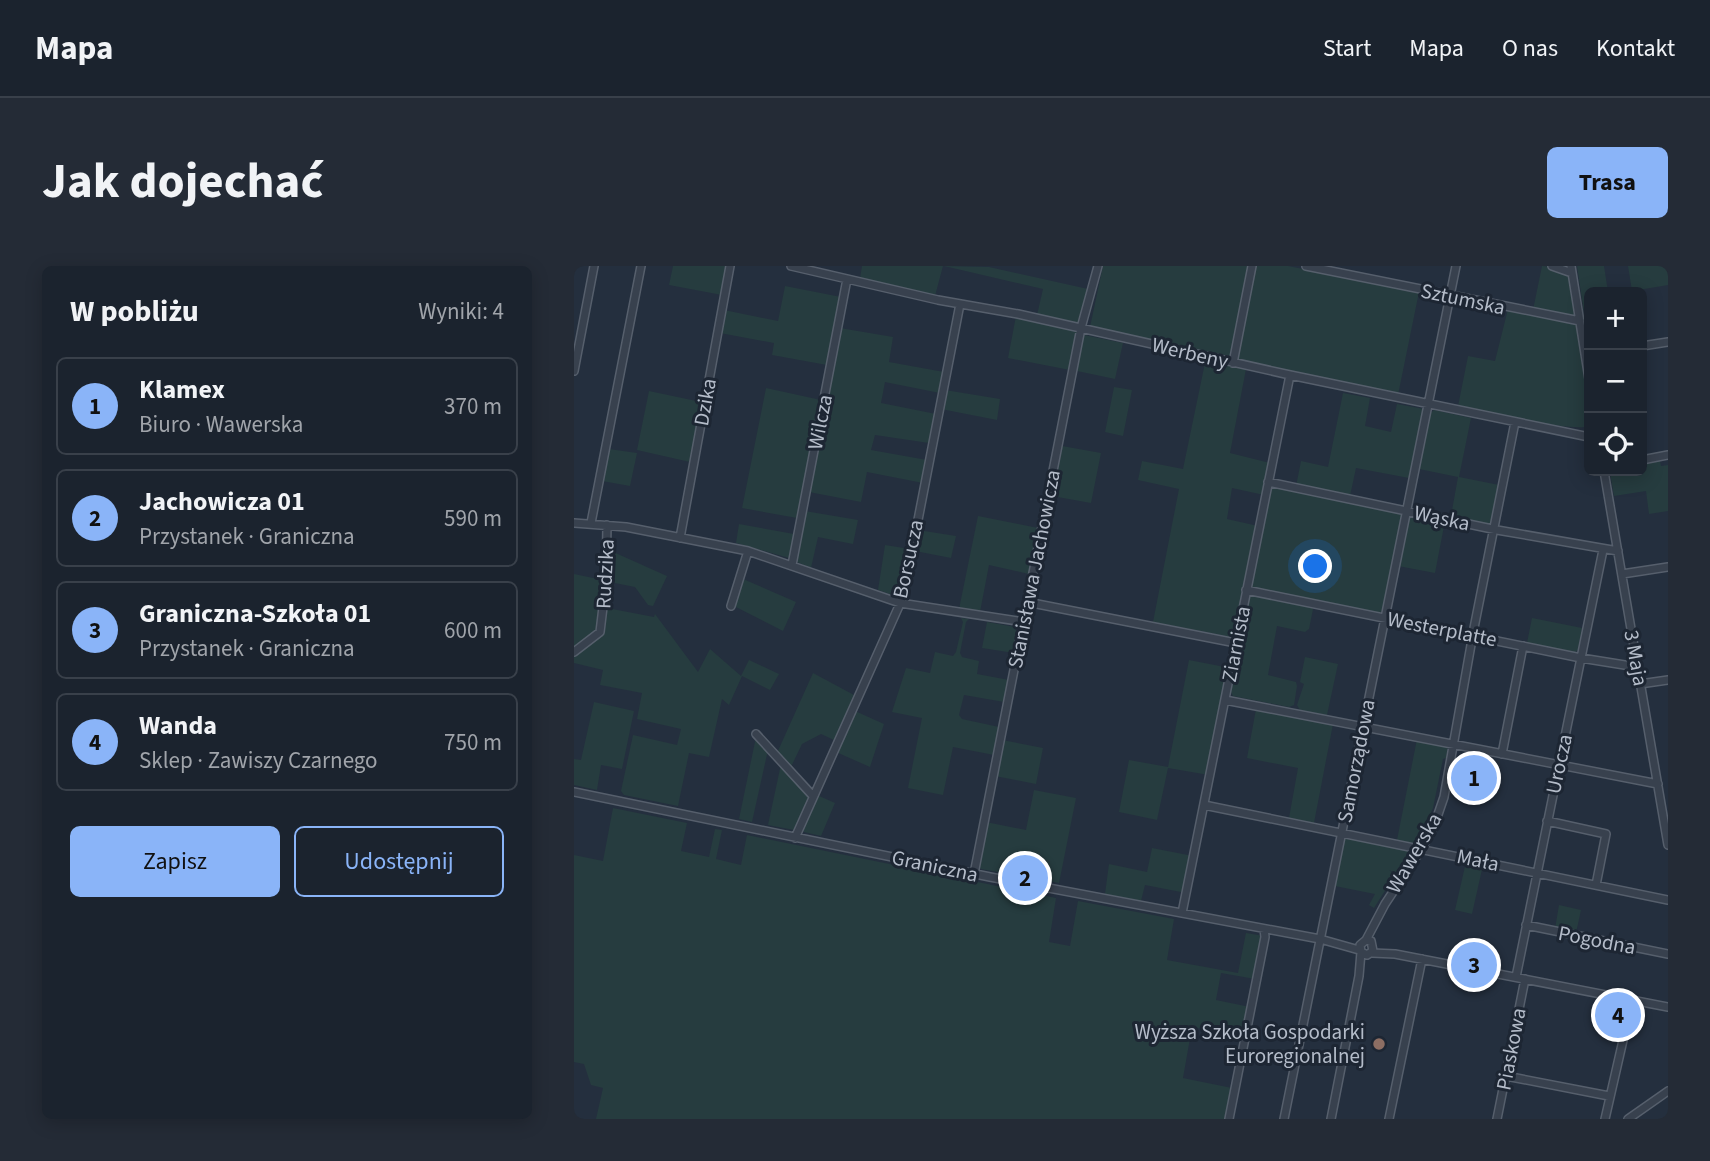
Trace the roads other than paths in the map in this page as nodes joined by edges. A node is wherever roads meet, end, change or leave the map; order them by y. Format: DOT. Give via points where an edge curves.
graph roads {
  1 [pos="594,266"];
  2 [pos="641,266"];
  3 [pos="730,266"];
  4 [pos="791,266"];
  5 [pos="1098,266"];
  6 [pos="1252,266"];
  7 [pos="1306,266"];
  8 [pos="1456,266"];
  9 [pos="1552,266"];
  10 [pos="1571,270"];
  11 [pos="847,279"];
  12 [pos="1449,296"];
  13 [pos="960,304"];
  14 [pos="1580,321"];
  15 [pos="1082,328"];
  16 [pos="1668,342"];
  17 [pos="1647,345"];
  18 [pos="1586,350"];
  19 [pos="1233,363"];
  20 [pos="574,371"];
  21 [pos="1290,376"];
  22 [pos="1428,404"];
  23 [pos="1515,422"];
  24 [pos="1584,436"];
  25 [pos="1668,455"];
  26 [pos="1647,459"];
  27 [pos="1605,476"];
  28 [pos="1268,482"];
  29 [pos="1406,511"];
  30 [pos="574,523"];
  31 [pos="591,523"];
  32 [pos="607,525"];
  33 [pos="1494,529"];
  34 [pos="680,538"];
  35 [pos="748,551"];
  36 [pos="1603,551"];
  37 [pos="1618,551"];
  38 [pos="792,565"];
  39 [pos="1668,567"];
  40 [pos="1622,574"];
  41 [pos="1246,590"];
  42 [pos="1027,602"];
  43 [pos="900,603"];
  44 [pos="731,606"];
  45 [pos="1384,618"];
  46 [pos="1024,622"];
  47 [pos="1473,635"];
  48 [pos="1236,643"];
  49 [pos="1523,646"];
  50 [pos="574,652"];
  51 [pos="1581,658"];
  52 [pos="1637,667"];
  53 [pos="1668,680"];
  54 [pos="1640,684"];
  55 [pos="1225,700"];
  56 [pos="1363,726"];
  57 [pos="756,734"];
  58 [pos="1452,743"];
  59 [pos="1502,754"];
  60 [pos="1559,765"];
  61 [pos="1658,788"];
  62 [pos="1668,790"];
  63 [pos="574,792"];
  64 [pos="813,796"];
  65 [pos="1204,805"];
  66 [pos="1548,821"];
  67 [pos="1342,832"];
  68 [pos="795,838"];
  69 [pos="1668,845"];
  70 [pos="1422,848"];
  71 [pos="1537,873"];
  72 [pos="974,874"];
  73 [pos="1596,885"];
  74 [pos="1668,900"];
  75 [pos="1182,913"];
  76 [pos="1526,925"];
  77 [pos="1264,929"];
  78 [pos="1320,939"];
  79 [pos="1367,947"];
  80 [pos="1668,954"];
  81 [pos="1422,960"];
  82 [pos="1516,977"];
  83 [pos="1525,979"];
  84 [pos="1632,1001"];
  85 [pos="1668,1007"];
  86 [pos="1506,1076"];
  87 [pos="1668,1091"];
  88 [pos="1609,1096"];
  89 [pos="1229,1119"];
  90 [pos="1284,1119"];
  91 [pos="1331,1119"];
  92 [pos="1389,1119"];
  93 [pos="1497,1119"];
  94 [pos="1605,1119"];
  95 [pos="1628,1119"];
  1 -- 20 [label="street"];
  2 -- 31 [label="street"];
  3 -- 34 [label="street, Dzika"];
  4 -- 11 [label="street, Werbeny"];
  5 -- 15 [label="street, Stanisława Jachowicza"];
  6 -- 19 [label="street"];
  7 -- 12 [label="street, Sztumska"];
  8 -- 12 [label="street, Samorządowa"];
  9 -- 10 [label="street"];
  10 -- 14 [label="street"];
  11 -- 13 [label="street, Werbeny"];
  11 -- 38 [label="street, Wilcza"];
  12 -- 14 [label="street, Sztumska"];
  12 -- 22 [label="street, Samorządowa"];
  13 -- 15 [label="street, Werbeny"];
  13 -- 43 [label="street, Borsucza"];
  14 -- 18 [label="street"];
  15 -- 19 [label="street, Werbeny"];
  15 -- 42 [label="street, Stanisława Jachowicza"];
  16 -- 17 [label="street"];
  19 -- 21 [label="street, Werbeny"];
  21 -- 22 [label="street, Werbeny"];
  21 -- 28 [label="street, Ziarnista"];
  22 -- 23 [label="street, Werbeny"];
  22 -- 29 [label="street, Samorządowa"];
  23 -- 24 [label="street, Werbeny"];
  23 -- 33 [label="street, Wawerska"];
  25 -- 26 [label="street"];
  27 -- 37 [label="street, 3 Maja"];
  28 -- 29 [label="street, Wąska"];
  28 -- 41 [label="street, Ziarnista"];
  29 -- 33 [label="street, Wąska"];
  29 -- 45 [label="street, Samorządowa"];
  30 -- 31 [label="street"];
  31 -- 32 [label="street"];
  32 -- 34 [label="street"];
  32 -- 50 [label="street, Rudzika" via="600,632"];
  33 -- 36 [label="street, Wąska"];
  33 -- 47 [label="street, Wawerska"];
  34 -- 35 [label="street"];
  35 -- 38 [label="street"];
  35 -- 44 [label="street"];
  36 -- 37 [label="street, Wąska"];
  36 -- 51 [label="street, Urocza"];
  37 -- 40 [label="street, 3 Maja"];
  38 -- 43 [label="street"];
  39 -- 40 [label="street"];
  40 -- 52 [label="street, 3 Maja"];
  41 -- 45 [label="street, Westerplatte"];
  41 -- 48 [label="street, Ziarnista"];
  42 -- 46 [label="street, Stanisława Jachowicza"];
  42 -- 48 [label="street"];
  43 -- 46 [label="street"];
  43 -- 64 [label="street, Borsucza"];
  45 -- 47 [label="street, Westerplatte"];
  45 -- 56 [label="street, Samorządowa"];
  46 -- 72 [label="street, Stanisława Jachowicza"];
  47 -- 49 [label="street, Westerplatte"];
  47 -- 58 [label="street, Wawerska"];
  48 -- 55 [label="street, Ziarnista"];
  49 -- 51 [label="street, Westerplatte"];
  49 -- 59 [label="street"];
  51 -- 52 [label="street, Westerplatte"];
  51 -- 60 [label="street, Urocza"];
  52 -- 54 [label="street, 3 Maja"];
  53 -- 54 [label="street"];
  54 -- 61 [label="street, 3 Maja"];
  55 -- 56 [label="street"];
  55 -- 65 [label="street, Ziarnista"];
  56 -- 58 [label="street"];
  56 -- 67 [label="street, Samorządowa"];
  57 -- 64 [label="street"];
  58 -- 59 [label="street"];
  58 -- 70 [label="street, Wawerska" via="1444,797"];
  59 -- 60 [label="street"];
  60 -- 61 [label="street"];
  60 -- 66 [label="street, Urocza"];
  61 -- 62 [label="street"];
  61 -- 69 [label="street, 3 Maja"];
  63 -- 68 [label="street, Graniczna"];
  64 -- 68 [label="street, Borsucza"];
  65 -- 67 [label="street, Mała"];
  65 -- 75 [label="street, Ziarnista"];
  66 -- 71 [label="street, Urocza"];
  66 -- 73 [label="street" via="1606,834"];
  67 -- 70 [label="street, Mała"];
  67 -- 78 [label="street, Samorządowa"];
  68 -- 72 [label="street, Graniczna"];
  70 -- 71 [label="street, Mała"];
  70 -- 79 [label="street, Wawerska" via="1385,904"];
  71 -- 73 [label="street, Mała"];
  71 -- 76 [label="street, Urocza"];
  72 -- 75 [label="street, Graniczna"];
  73 -- 74 [label="street, Mała"];
  75 -- 77 [label="street, Graniczna"];
  76 -- 80 [label="street, Pogodna"];
  76 -- 82 [label="street, Urocza"];
  77 -- 78 [label="street, Graniczna"];
  77 -- 89 [label="street"];
  78 -- 79 [label="street, Graniczna"];
  78 -- 90 [label="street, Samorządowa"];
  79 -- 81 [label="street, Graniczna"];
  79 -- 91 [label="street, Wawerska"];
  81 -- 82 [label="street, Graniczna"];
  81 -- 92 [label="street"];
  82 -- 83 [label="street, Graniczna"];
  83 -- 84 [label="street, Graniczna"];
  83 -- 86 [label="street, Piaskowa"];
  84 -- 85 [label="street, Graniczna"];
  84 -- 88 [label="street"];
  86 -- 88 [label="street"];
  86 -- 93 [label="street, Piaskowa"];
  87 -- 95 [label="street"];
  88 -- 94 [label="street"];
}
